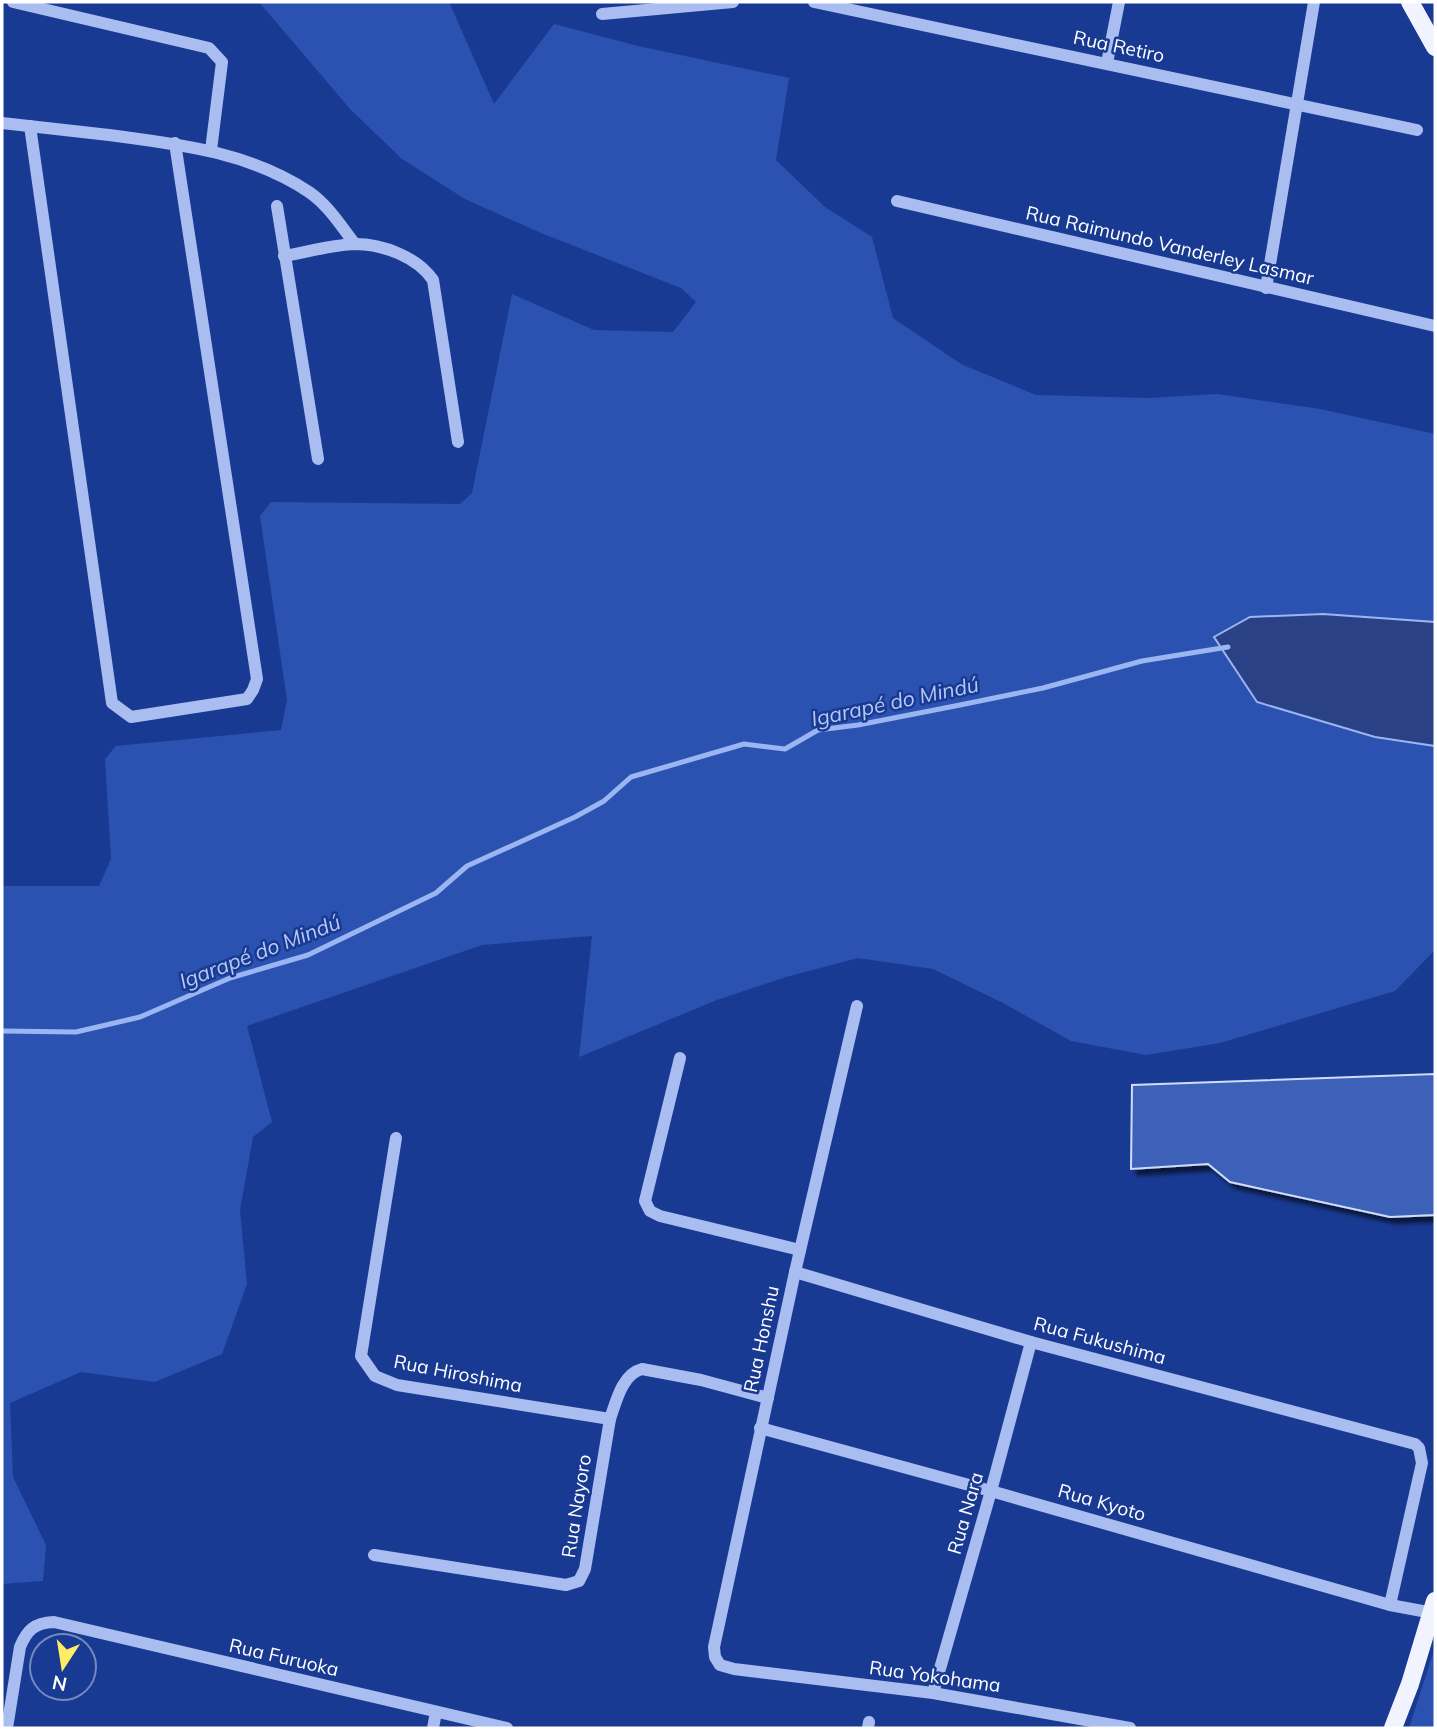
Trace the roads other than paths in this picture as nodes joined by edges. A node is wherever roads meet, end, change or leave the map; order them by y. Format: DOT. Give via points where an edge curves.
graph roads {
  1 [pos="13,2"];
  2 [pos="733,2"];
  3 [pos="814,2"];
  4 [pos="1119,2"];
  5 [pos="1314,2"];
  6 [pos="1410,2"];
  7 [pos="602,14"];
  8 [pos="1435,47"];
  9 [pos="1107,63"];
  10 [pos="1297,104"];
  11 [pos="2,124"];
  12 [pos="30,126"];
  13 [pos="1417,130"];
  14 [pos="175,143"];
  15 [pos="211,150"];
  16 [pos="897,201"];
  17 [pos="277,206"];
  18 [pos="355,244"];
  19 [pos="284,256"];
  20 [pos="1266,288"];
  21 [pos="1435,326"];
  22 [pos="458,442"];
  23 [pos="318,459"];
  24 [pos="857,1006"];
  25 [pos="680,1058"];
  26 [pos="396,1138"];
  27 [pos="800,1250"];
  28 [pos="795,1272"];
  29 [pos="1031,1342"];
  30 [pos="768,1398"];
  31 [pos="610,1419"];
  32 [pos="760,1429"];
  33 [pos="991,1490"];
  34 [pos="374,1555"];
  35 [pos="1390,1605"];
  36 [pos="1434,1607"];
  37 [pos="734,1669"];
  38 [pos="933,1693"];
  39 [pos="436,1712"];
  40 [pos="7,1728"];
  41 [pos="433,1728"];
  42 [pos="507,1728"];
  43 [pos="1130,1728"];
  44 [pos="1393,1728"];
  1 -- 15 [label="street" via="209,48 222,62"];
  2 -- 7 [label="street"];
  3 -- 9 [label="street, Rua Retiro"];
  4 -- 9 [label="street"];
  5 -- 10 [label="street"];
  6 -- 8 [label="main road"];
  9 -- 10 [label="street, Rua Retiro"];
  10 -- 13 [label="street, Rua Retiro"];
  10 -- 20 [label="street"];
  11 -- 12 [label="street"];
  12 -- 14 [label="street"];
  12 -- 14 [label="street" via="112,703 131,717 247,699 257,679"];
  14 -- 15 [label="street"];
  15 -- 18 [label="street" via="308,191"];
  16 -- 20 [label="street, Rua Raimundo Vanderley Lasmar"];
  17 -- 19 [label="street"];
  18 -- 19 [label="street"];
  18 -- 22 [label="street" via="393,252 424,267 433,280"];
  19 -- 23 [label="street"];
  20 -- 21 [label="street, Rua Raimundo Vanderley Lasmar"];
  24 -- 27 [label="street, Rua Honshu"];
  25 -- 27 [label="street" via="645,1201 650,1211"];
  26 -- 31 [label="street, Rua Hiroshima" via="361,1356 375,1376 397,1385"];
  27 -- 28 [label="street, Rua Honshu"];
  28 -- 29 [label="street, Rua Fukushima"];
  28 -- 30 [label="street, Rua Honshu"];
  29 -- 33 [label="street, Rua Nara"];
  29 -- 35 [label="street, Rua Fukushima" via="1415,1444 1422,1463"];
  30 -- 31 [label="street, Rua Nayoro" via="642,1369 628,1377"];
  30 -- 32 [label="street, Rua Honshu"];
  31 -- 34 [label="street, Rua Nayoro" via="585,1569 579,1581 566,1586"];
  32 -- 33 [label="street, Rua Kyoto"];
  32 -- 37 [label="street, Rua Honshu" via="714,1647 720,1665"];
  33 -- 35 [label="street, Rua Kyoto"];
  33 -- 38 [label="street, Rua Nara"];
  35 -- 36 [label="street, Rua Kyoto"];
  36 -- 44 [label="main road"];
  37 -- 38 [label="street, Rua Yokohama"];
  38 -- 43 [label="street, Rua Yokohama"];
  39 -- 40 [label="street, Rua Furuoka" via="54,1622 38,1622 20,1647"];
  39 -- 41 [label="street"];
  39 -- 42 [label="street, Rua Furuoka"];
}
